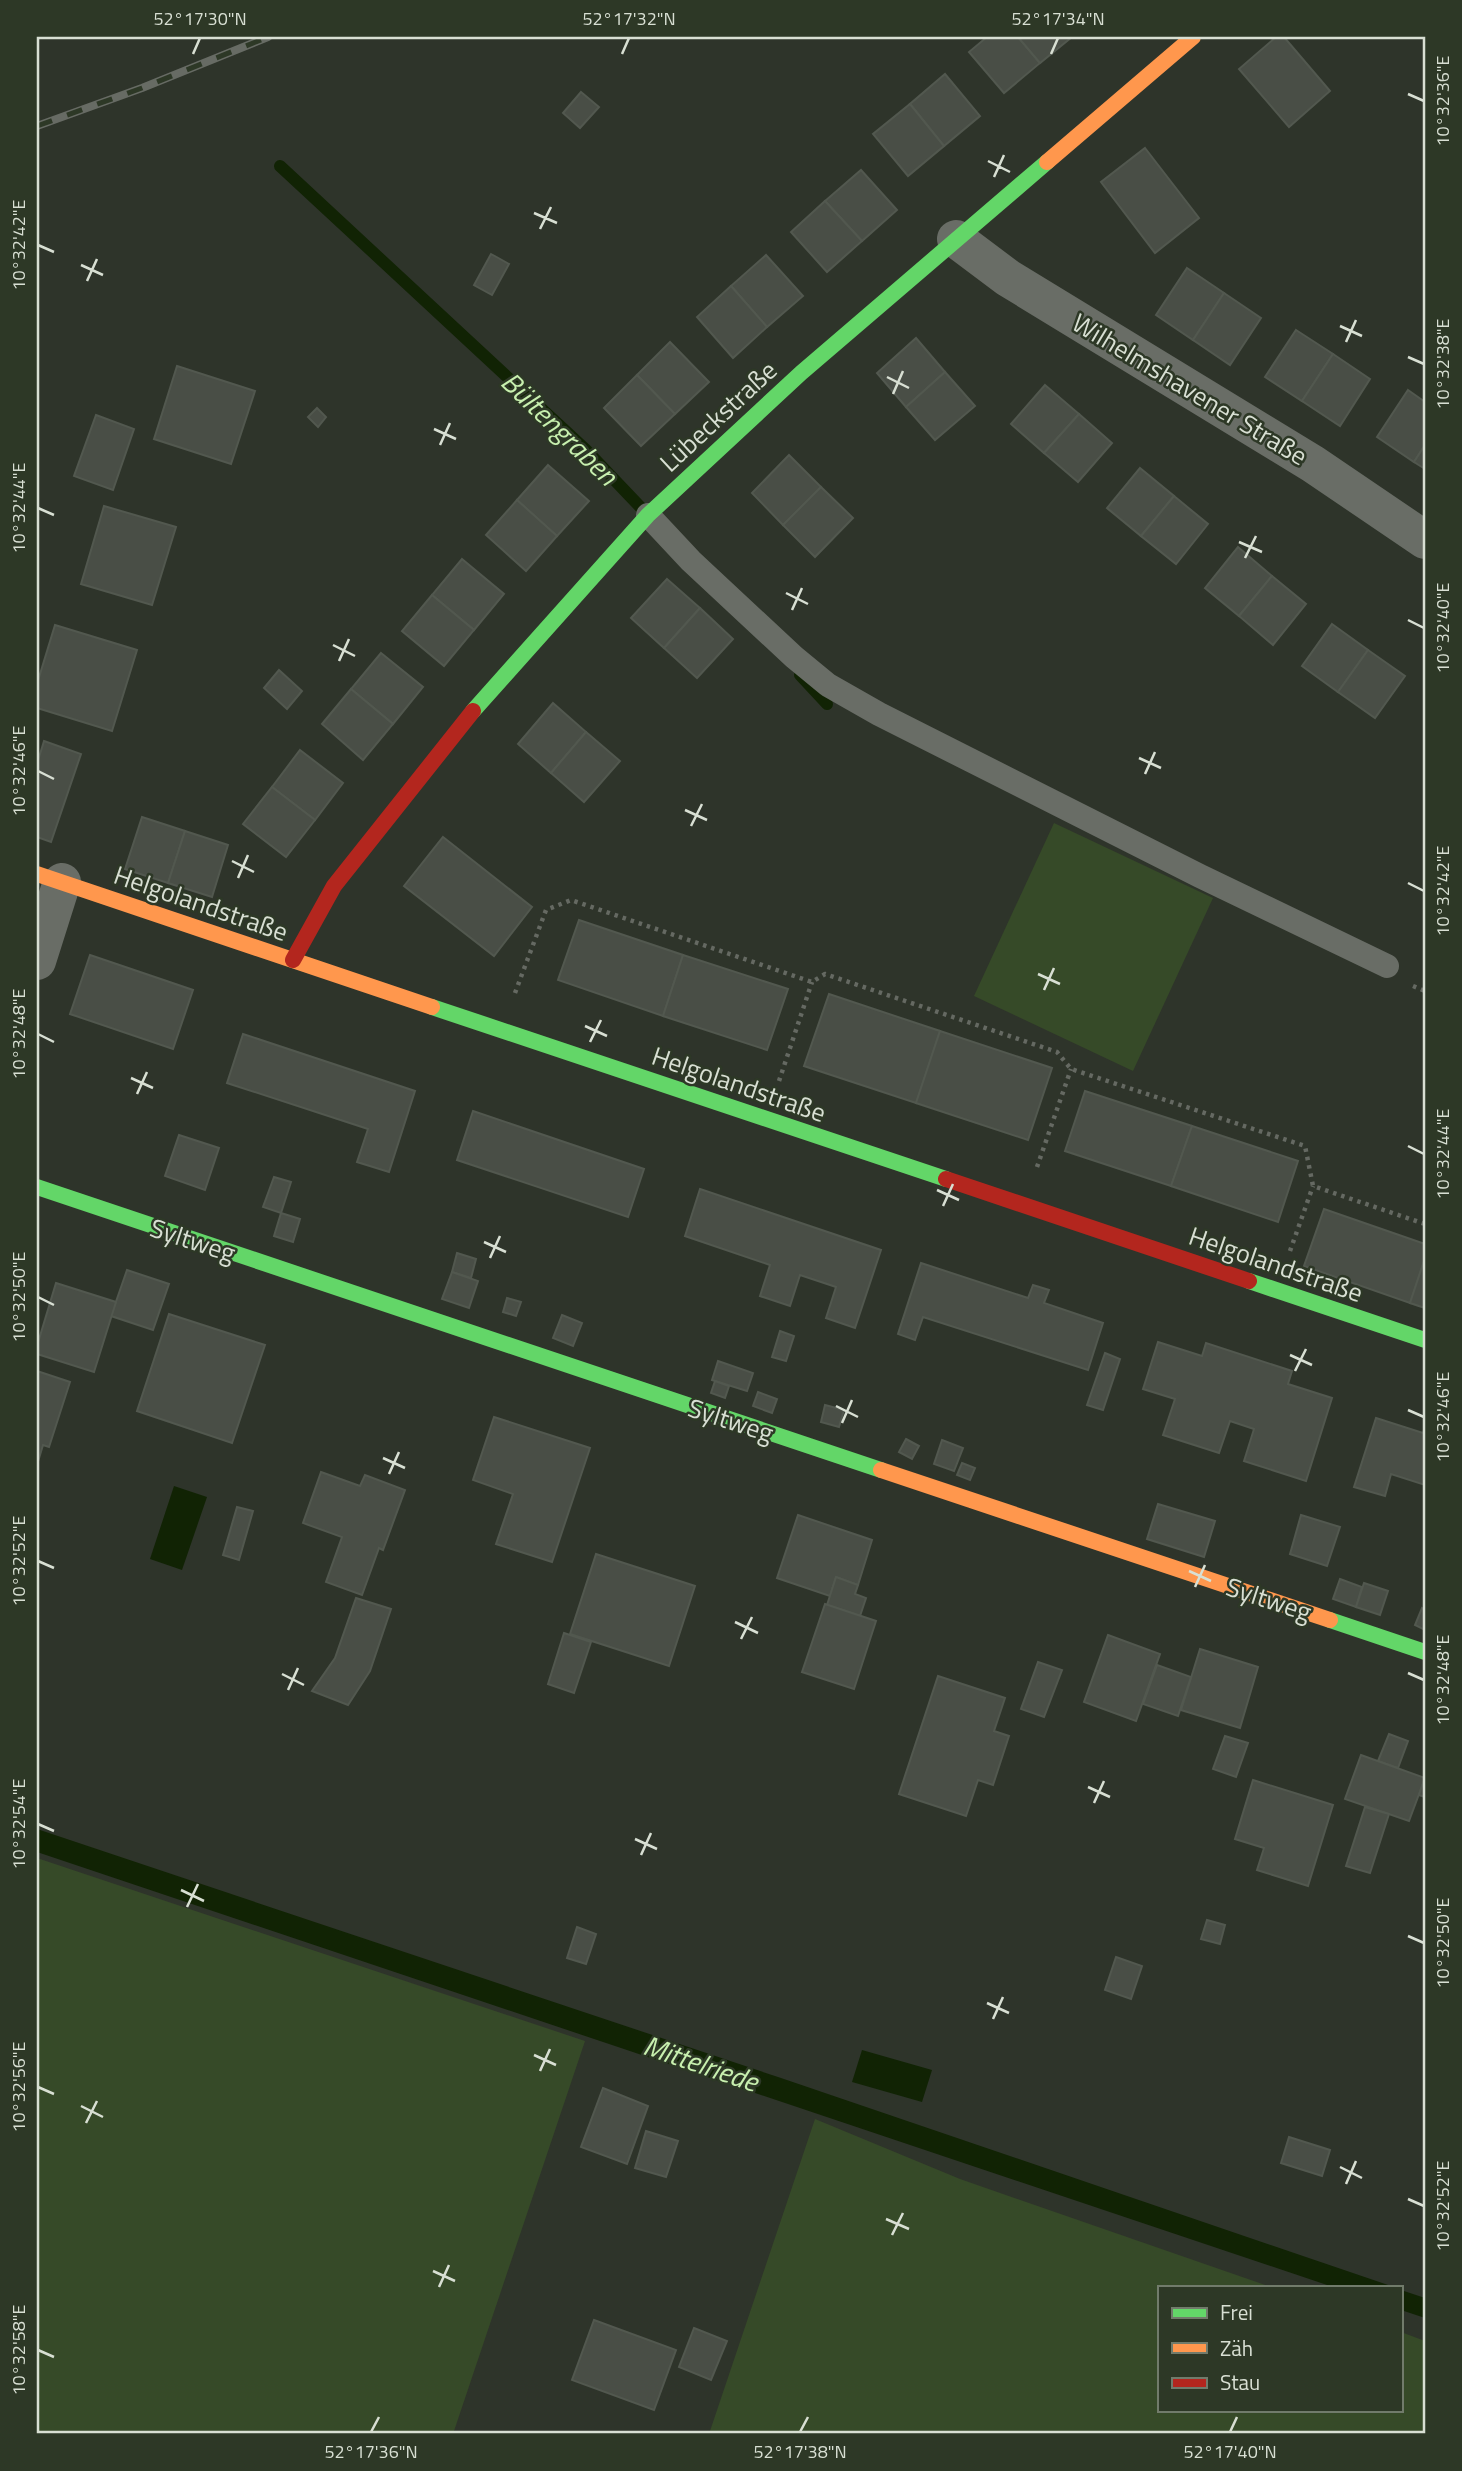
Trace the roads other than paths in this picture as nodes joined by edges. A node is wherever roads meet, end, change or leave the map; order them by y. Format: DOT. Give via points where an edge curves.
graph roads {
  1 [pos="1193,37"];
  2 [pos="956,239"];
  3 [pos="648,515"];
  4 [pos="1425,540"];
  5 [pos="49,878"];
  6 [pos="293,960"];
  7 [pos="37,961"];
  8 [pos="1387,966"];
  9 [pos="37,1187"];
  10 [pos="1425,1340"];
  11 [pos="1425,1652"];
  1 -- 2 [label="street, Lübeckstraße"];
  2 -- 3 [label="street, Lübeckstraße" via="801,373"];
  2 -- 4 [label="street, Wilhelmshavener Straße" via="1008,278 1314,464"];
  3 -- 6 [label="street, Lübeckstraße" via="484,698 384,823 334,886"];
  3 -- 8 [label="lane" via="691,561 828,685 1166,859"];
  5 -- 6 [label="street, Helgolandstraße"];
  5 -- 7 [label="street"];
  6 -- 10 [label="street, Helgolandstraße"];
  9 -- 11 [label="street, Syltweg"];
}
